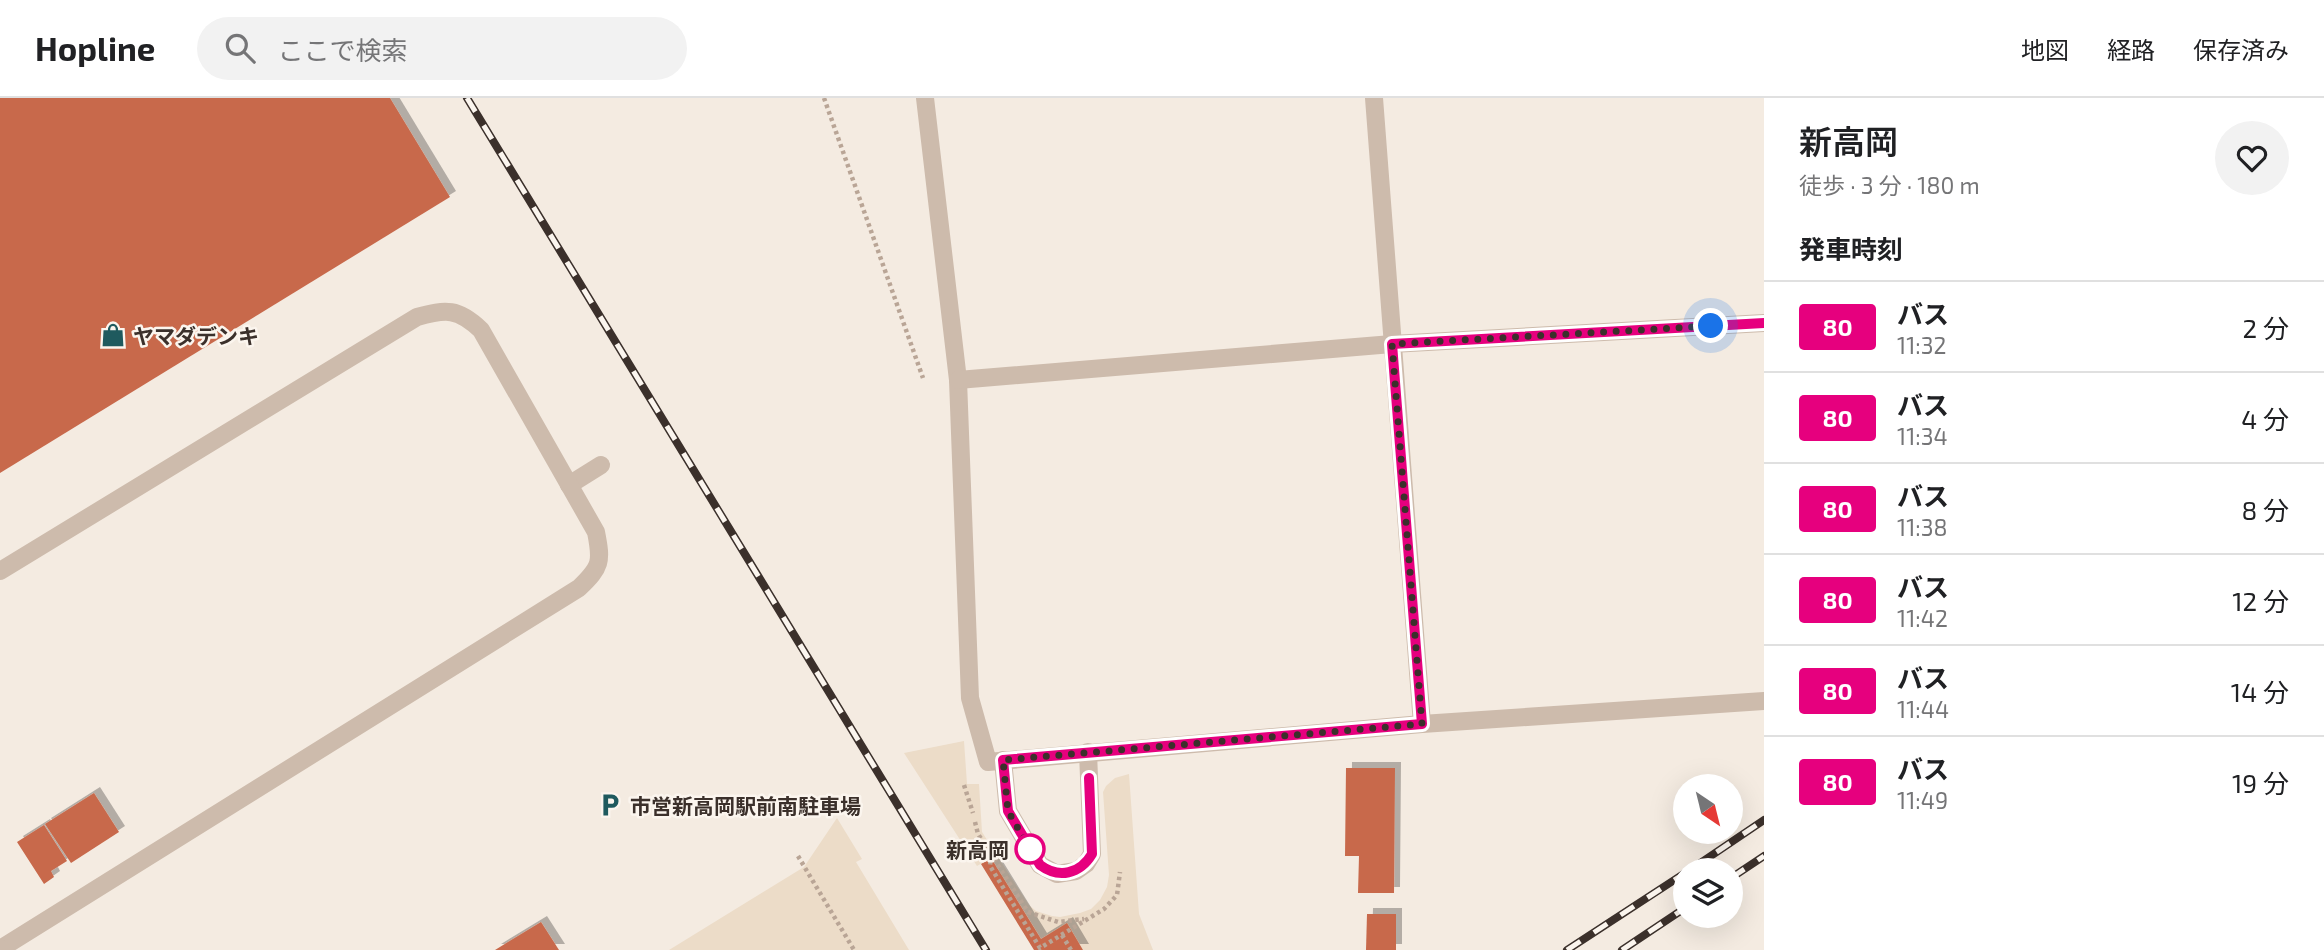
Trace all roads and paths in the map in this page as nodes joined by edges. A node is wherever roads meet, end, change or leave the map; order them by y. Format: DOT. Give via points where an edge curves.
graph roads {
  1 [pos="824,98"];
  2 [pos="925,98"];
  3 [pos="1374,98"];
  4 [pos="1764,323"];
  5 [pos="1392,344"];
  6 [pos="958,380"];
  7 [pos="601,465"];
  8 [pos="569,485"];
  9 [pos="0,571"];
  10 [pos="1764,701"];
  11 [pos="1422,724"];
  12 [pos="1088,752"];
  13 [pos="1003,760"];
  14 [pos="797,856"];
  15 [pos="1062,935"];
  16 [pos="0,949"];
  17 [pos="854,950"];
  18 [pos="1071,950"];
  1 -- 6 [label="path" via="923,379"];
  2 -- 6 [label="street"];
  3 -- 5 [label="street"];
  4 -- 5 [label="street"];
  5 -- 6 [label="street"];
  5 -- 11 [label="street"];
  6 -- 13 [label="street" via="970,698 988,762"];
  7 -- 8 [label="street"];
  8 -- 9 [label="street" via="481,330 466,316 442,310 417,317"];
  8 -- 16 [label="street" via="596,532 600,552 596,572 579,588"];
  10 -- 11 [label="street"];
  11 -- 12 [label="street"];
  12 -- 13 [label="street"];
  12 -- 13 [label="street" via="1092,854 1076,871 1057,874 1040,865 1008,811"];
  14 -- 17 [label="path"];
  15 -- 18 [label="path"];
}
